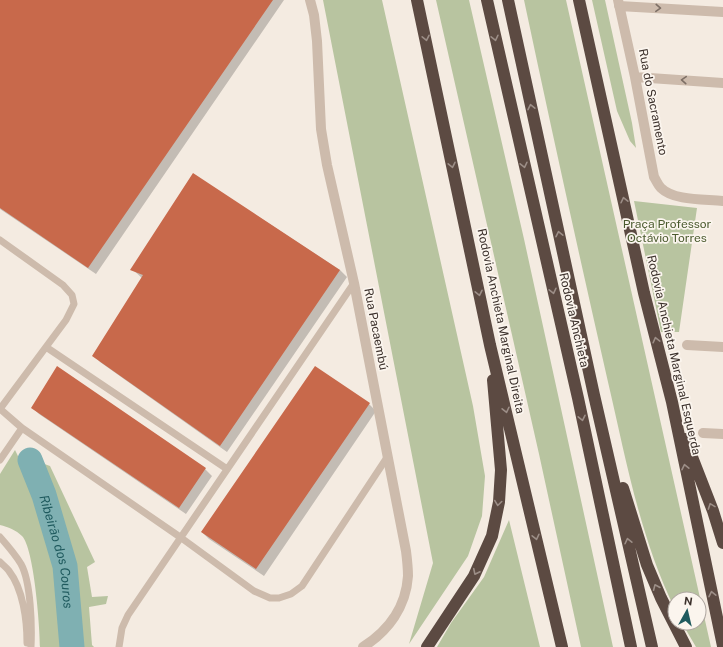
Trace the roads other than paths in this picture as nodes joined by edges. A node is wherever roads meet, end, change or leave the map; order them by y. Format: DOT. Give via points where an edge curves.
graph roads {
  1 [pos="310,0"];
  2 [pos="418,0"];
  3 [pos="487,0"];
  4 [pos="508,0"];
  5 [pos="579,0"];
  6 [pos="618,3"];
  7 [pos="723,12"];
  8 [pos="635,76"];
  9 [pos="723,83"];
  10 [pos="723,201"];
  11 [pos="0,240"];
  12 [pos="354,283"];
  13 [pos="490,345"];
  14 [pos="687,346"];
  15 [pos="46,347"];
  16 [pos="723,347"];
  17 [pos="594,395"];
  18 [pos="672,402"];
  19 [pos="0,409"];
  20 [pos="22,428"];
  21 [pos="703,433"];
  22 [pos="723,434"];
  23 [pos="388,456"];
  24 [pos="1,457"];
  25 [pos="227,469"];
  26 [pos="0,537"];
  27 [pos="180,537"];
  28 [pos="723,543"];
  29 [pos="0,562"];
  30 [pos="723,646"];
  31 [pos="27,647"];
  32 [pos="31,647"];
  33 [pos="119,647"];
  34 [pos="363,647"];
  35 [pos="427,647"];
  36 [pos="562,647"];
  37 [pos="631,647"];
  38 [pos="652,647"];
  39 [pos="686,647"];
  1 -- 12 [label="street, Rua Pacaembú" via="318,41 321,129"];
  2 -- 13 [label="highway, Rodovia Anchieta Marginal Direita, one-way"];
  3 -- 37 [label="highway, Rodovia Anchieta, one-way" via="578,398"];
  17 -- 4 [label="highway, Rodovia Anchieta, one-way"];
  18 -- 5 [label="highway, Rodovia Anchieta Marginal Esquerda, one-way" via="644,293"];
  6 -- 7 [label="street, one-way"];
  6 -- 8 [label="street, Rua do Sacramento"];
  9 -- 8 [label="street, one-way"];
  8 -- 10 [label="street, Rua do Sacramento" via="654,177 660,188 680,197"];
  11 -- 15 [label="lane" via="64,285 72,296 74,304 66,320"];
  12 -- 23 [label="street, Rua Pacaembú"];
  12 -- 25 [label="lane"];
  13 -- 35 [label="highway, one-way" via="501,470 498,509 492,536 474,576"];
  13 -- 36 [label="highway, Rodovia Anchieta Marginal Direita, one-way"];
  14 -- 16 [label="street"];
  15 -- 19 [label="lane"];
  15 -- 25 [label="lane"];
  38 -- 17 [label="highway, Rodovia Anchieta, one-way"];
  39 -- 17 [label="highway, one-way" via="647,565"];
  28 -- 18 [label="highway, one-way"];
  30 -- 18 [label="highway, Rodovia Anchieta Marginal Esquerda, one-way"];
  19 -- 20 [label="lane"];
  20 -- 24 [label="lane"];
  20 -- 27 [label="lane"];
  21 -- 22 [label="street"];
  23 -- 27 [label="lane" via="302,586 291,594 270,598 254,590"];
  23 -- 34 [label="street, Rua Pacaembú" via="406,551 408,576 404,599 394,619 377,638"];
  25 -- 27 [label="lane"];
  26 -- 32 [label="lane" via="22,566 28,590"];
  27 -- 33 [label="lane" via="128,615 122,628"];
  29 -- 31 [label="lane" via="9,571 21,594"];
}
